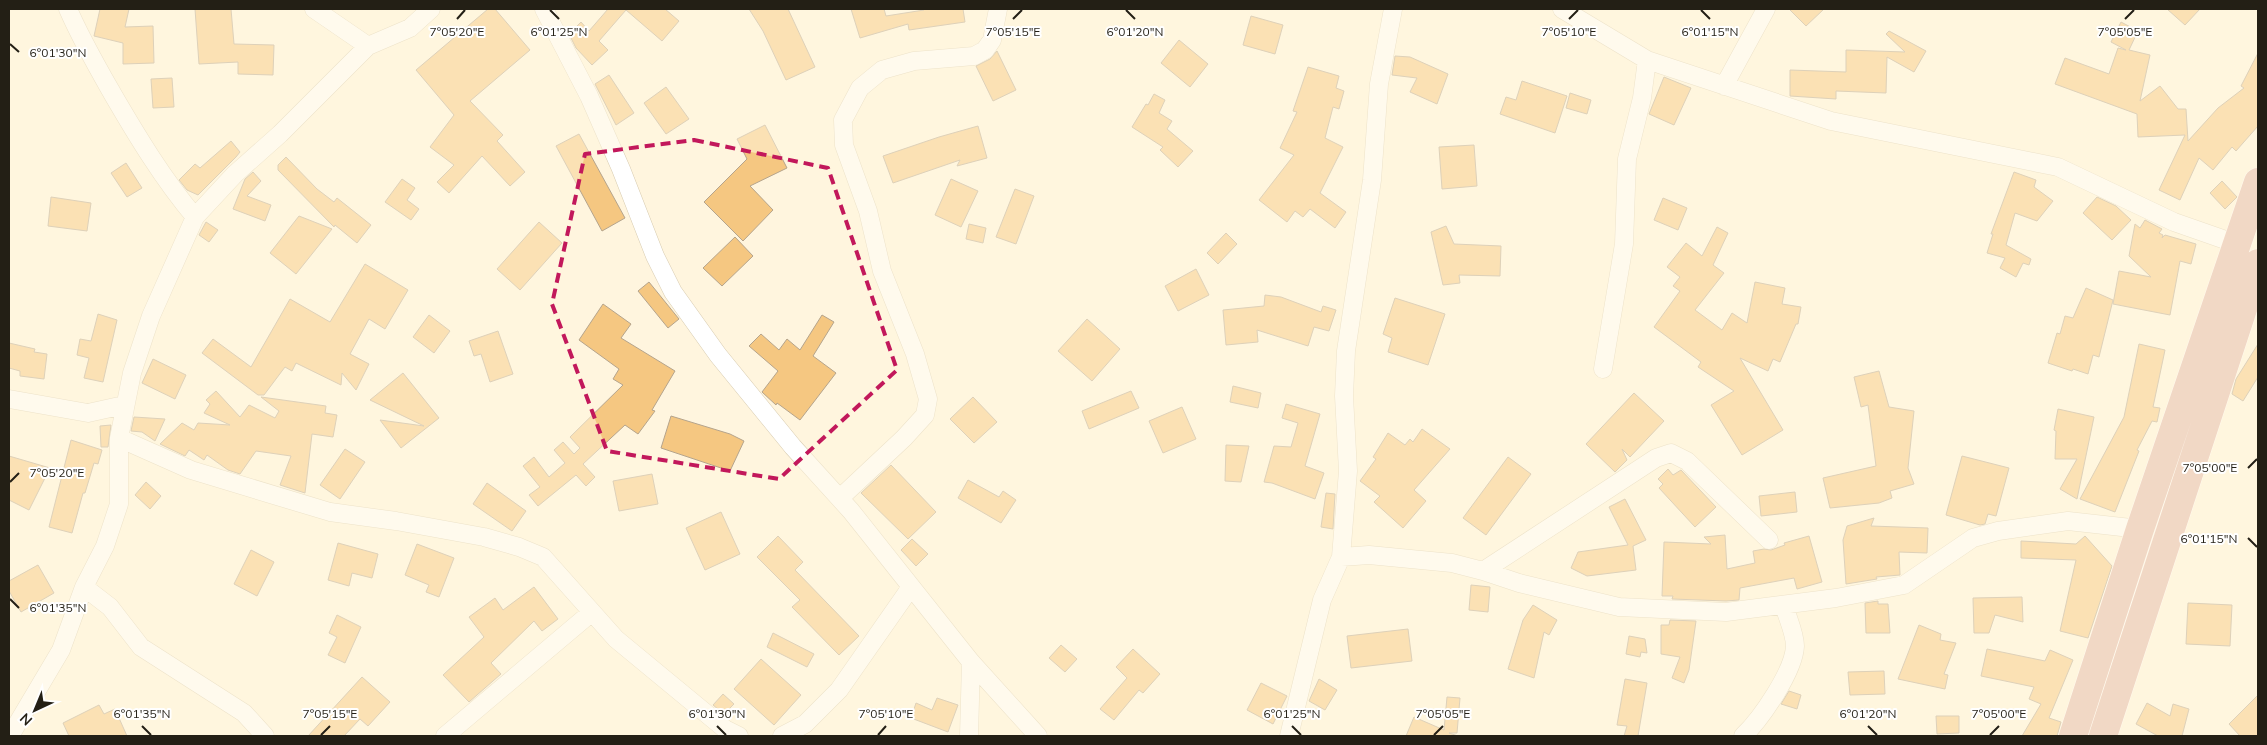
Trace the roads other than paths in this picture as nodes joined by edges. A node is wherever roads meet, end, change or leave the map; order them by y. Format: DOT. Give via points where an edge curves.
graph roads {
  1 [pos="68,9"];
  2 [pos="314,9"];
  3 [pos="431,9"];
  4 [pos="544,9"];
  5 [pos="998,9"];
  6 [pos="1393,9"];
  7 [pos="1562,9"];
  8 [pos="1766,9"];
  9 [pos="368,46"];
  10 [pos="1647,60"];
  11 [pos="1724,86"];
  12 [pos="2258,182"];
  13 [pos="195,217"];
  14 [pos="2237,244"];
  15 [pos="2258,263"];
  16 [pos="2221,289"];
  17 [pos="2247,297"];
  18 [pos="1603,369"];
  19 [pos="9,399"];
  20 [pos="124,405"];
  21 [pos="119,438"];
  22 [pos="840,498"];
  23 [pos="2140,529"];
  24 [pos="1769,540"];
  25 [pos="1341,557"];
  26 [pos="1483,570"];
  27 [pos="84,587"];
  28 [pos="911,587"];
  29 [pos="1784,604"];
  30 [pos="592,612"];
  31 [pos="971,662"];
  32 [pos="10,736"];
  33 [pos="265,736"];
  34 [pos="445,736"];
  35 [pos="739,736"];
  36 [pos="782,736"];
  37 [pos="969,736"];
  38 [pos="1038,736"];
  39 [pos="1289,736"];
  40 [pos="1743,736"];
  41 [pos="2074,736"];
  42 [pos="2103,736"];
  1 -- 13 [label="street" via="82,42 138,138"];
  2 -- 9 [label="street"];
  3 -- 9 [label="street" via="410,28"];
  4 -- 22 [label="street" via="589,96 673,292 718,355 793,447"];
  5 -- 22 [label="street" via="992,40 985,50 974,56 914,61 882,70 860,88 843,120 844,145 868,211 882,271 915,354 928,399 925,415"];
  6 -- 25 [label="street" via="1379,84 1372,180 1346,350 1344,396 1348,471"];
  7 -- 10 [label="street"];
  8 -- 11 [label="street"];
  9 -- 13 [label="street"];
  10 -- 11 [label="street"];
  10 -- 18 [label="street" via="1628,159 1624,244"];
  11 -- 14 [label="street" via="1831,121 2058,167 2174,222"];
  12 -- 14 [label="main road"];
  13 -- 20 [label="street" via="150,316"];
  14 -- 16 [label="main road"];
  15 -- 17 [label="main road"];
  16 -- 17 [label="main road"];
  16 -- 23 [label="main road"];
  17 -- 42 [label="main road"];
  19 -- 20 [label="street" via="88,413"];
  20 -- 21 [label="street"];
  21 -- 27 [label="street" via="119,504 105,546"];
  21 -- 30 [label="street" via="191,470 330,512 416,524 519,547 543,557"];
  22 -- 28 [label="street"];
  23 -- 29 [label="street" via="2068,521 1998,531 1973,538 1904,585"];
  23 -- 41 [label="main road"];
  24 -- 26 [label="street" via="1687,461 1672,453 1656,458"];
  25 -- 26 [label="street" via="1369,554 1409,557"];
  25 -- 39 [label="street" via="1322,600"];
  26 -- 29 [label="street" via="1520,583 1619,607 1726,612"];
  27 -- 32 [label="street" via="61,650"];
  27 -- 33 [label="street" via="110,607 141,646 244,713"];
  28 -- 31 [label="street"];
  28 -- 36 [label="street" via="839,690 805,724"];
  29 -- 40 [label="street" via="1795,644 1792,662 1758,721"];
  30 -- 34 [label="street"];
  30 -- 35 [label="street" via="616,639 725,729"];
  31 -- 37 [label="street"];
  31 -- 38 [label="street"];
}
